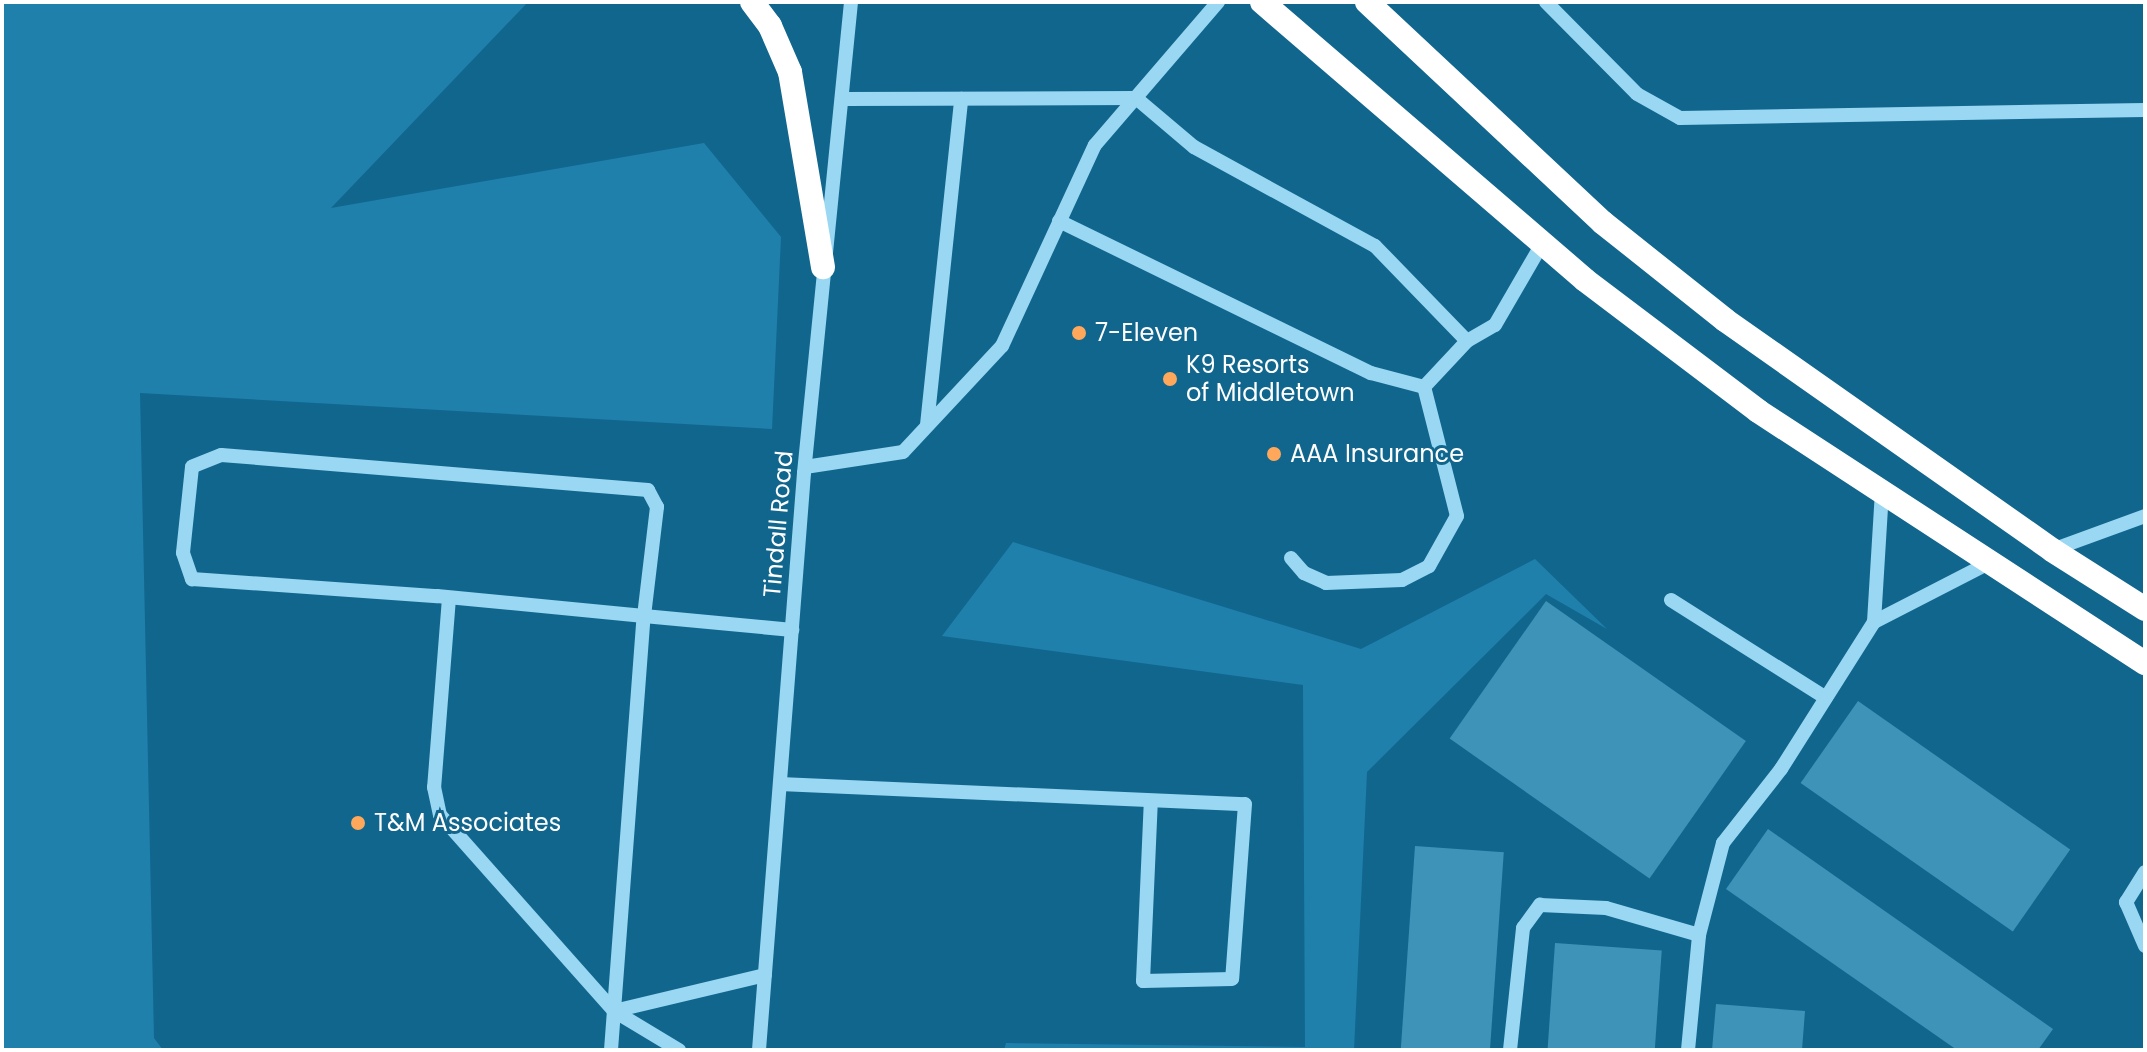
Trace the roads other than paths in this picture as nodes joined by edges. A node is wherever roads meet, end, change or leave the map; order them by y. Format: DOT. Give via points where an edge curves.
graph roads {
  1 [pos="752,2"];
  2 [pos="851,2"];
  3 [pos="1218,2"];
  4 [pos="1262,2"];
  5 [pos="1367,2"];
  6 [pos="1546,2"];
  7 [pos="1136,98"];
  8 [pos="844,99"];
  9 [pos="961,99"];
  10 [pos="2145,110"];
  11 [pos="1059,221"];
  12 [pos="1542,244"];
  13 [pos="823,267"];
  14 [pos="1467,341"];
  15 [pos="1424,387"];
  16 [pos="927,425"];
  17 [pos="805,467"];
  18 [pos="1882,492"];
  19 [pos="2145,516"];
  20 [pos="2052,550"];
  21 [pos="1291,558"];
  22 [pos="1989,563"];
  23 [pos="449,598"];
  24 [pos="1671,600"];
  25 [pos="2145,609"];
  26 [pos="644,616"];
  27 [pos="1874,622"];
  28 [pos="792,630"];
  29 [pos="2145,663"];
  30 [pos="1826,698"];
  31 [pos="780,784"];
  32 [pos="1151,801"];
  33 [pos="2145,872"];
  34 [pos="1699,935"];
  35 [pos="2145,946"];
  36 [pos="765,975"];
  37 [pos="614,1011"];
  38 [pos="611,1050"];
  39 [pos="679,1050"];
  40 [pos="759,1050"];
  41 [pos="1510,1050"];
  42 [pos="1688,1050"];
  1 -- 13 [label="highway" via="770,26 790,72"];
  2 -- 8 [label="street, Tindall Road"];
  3 -- 7 [label="street"];
  4 -- 12 [label="highway"];
  5 -- 20 [label="highway" via="1614,232 1725,320"];
  6 -- 10 [label="street" via="1637,94 1680,118"];
  7 -- 9 [label="street"];
  7 -- 11 [label="street" via="1095,145"];
  7 -- 14 [label="street" via="1194,147 1375,246"];
  8 -- 9 [label="street"];
  8 -- 13 [label="street, Tindall Road"];
  9 -- 16 [label="street"];
  11 -- 15 [label="street" via="1371,373"];
  11 -- 16 [label="street" via="1002,346"];
  12 -- 14 [label="street" via="1495,325"];
  12 -- 18 [label="highway" via="1758,411"];
  13 -- 17 [label="street, Tindall Road"];
  14 -- 15 [label="street"];
  15 -- 21 [label="street" via="1457,516 1429,566 1402,580 1326,583 1304,573"];
  16 -- 17 [label="street" via="903,452"];
  17 -- 28 [label="street, Tindall Road"];
  18 -- 22 [label="highway"];
  18 -- 27 [label="street"];
  19 -- 20 [label="street"];
  20 -- 25 [label="highway"];
  22 -- 27 [label="street"];
  22 -- 29 [label="highway"];
  23 -- 26 [label="street"];
  23 -- 26 [label="street" via="192,579 183,553 192,467 221,455 648,490 657,507"];
  23 -- 37 [label="street" via="434,787 440,815"];
  24 -- 30 [label="street"];
  26 -- 28 [label="street"];
  26 -- 37 [label="street"];
  27 -- 30 [label="street"];
  28 -- 31 [label="street, Tindall Road"];
  30 -- 34 [label="street" via="1781,769 1723,843"];
  31 -- 32 [label="street"];
  31 -- 36 [label="street, Tindall Road"];
  32 -- 32 [label="street" via="1143,981 1232,979 1245,804"];
  33 -- 35 [label="street" via="2126,902"];
  34 -- 41 [label="street" via="1606,908 1540,905 1523,928"];
  34 -- 42 [label="street"];
  36 -- 37 [label="street"];
  36 -- 40 [label="street, Tindall Road"];
  37 -- 38 [label="street"];
  37 -- 39 [label="street"];
}
